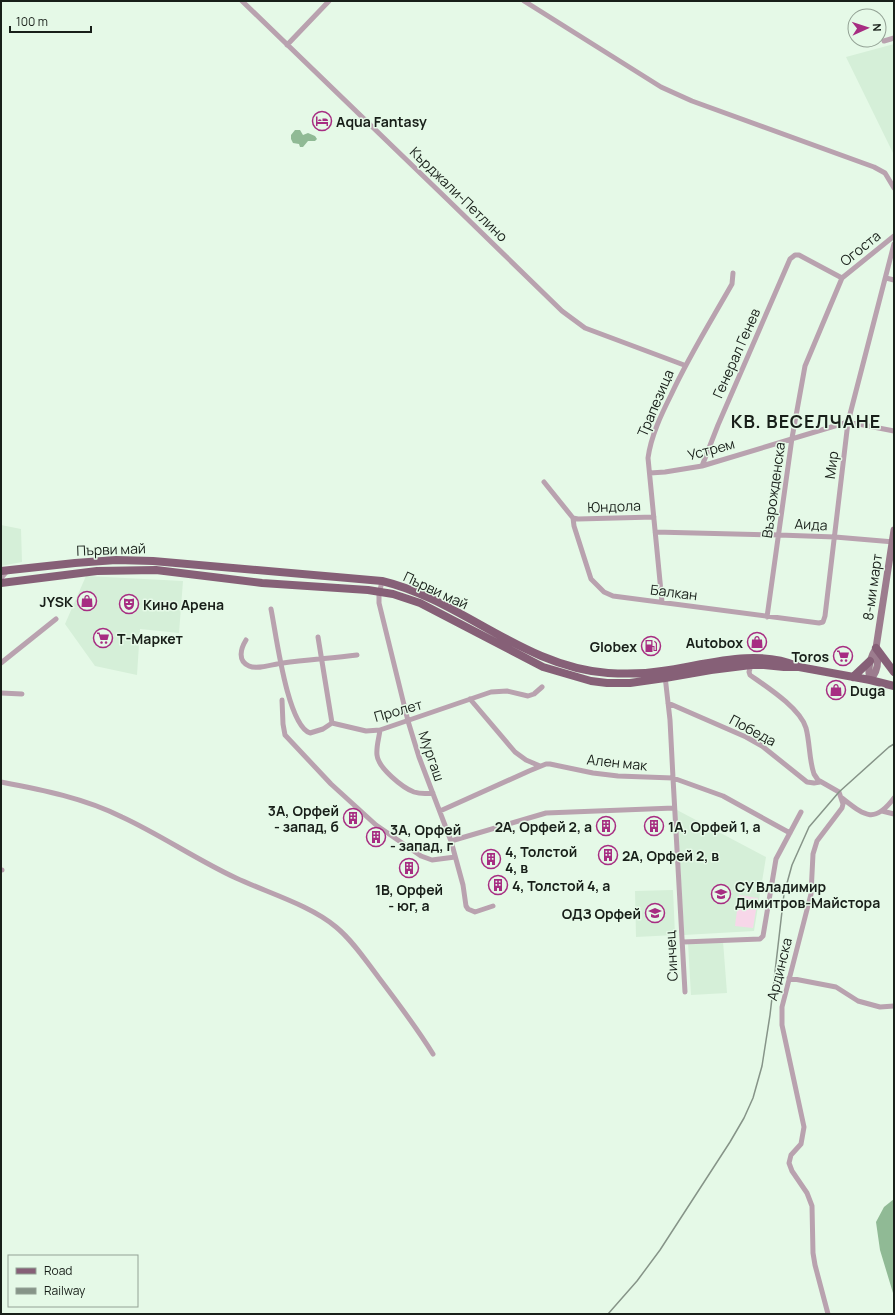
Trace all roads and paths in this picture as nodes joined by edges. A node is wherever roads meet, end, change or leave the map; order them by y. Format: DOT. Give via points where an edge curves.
graph roads {
  1 [pos="242,1"];
  2 [pos="329,1"];
  3 [pos="524,1"];
  4 [pos="287,45"];
  5 [pos="894,188"];
  6 [pos="894,236"];
  7 [pos="894,244"];
  8 [pos="799,255"];
  9 [pos="733,273"];
  10 [pos="842,278"];
  11 [pos="886,278"];
  12 [pos="894,280"];
  13 [pos="684,365"];
  14 [pos="848,422"];
  15 [pos="894,431"];
  16 [pos="792,438"];
  17 [pos="702,466"];
  18 [pos="650,473"];
  19 [pos="544,482"];
  20 [pos="654,517"];
  21 [pos="573,518"];
  22 [pos="894,530"];
  23 [pos="655,532"];
  24 [pos="779,535"];
  25 [pos="835,537"];
  26 [pos="893,542"];
  27 [pos="5,571"];
  28 [pos="1,578"];
  29 [pos="382,581"];
  30 [pos="1,582"];
  31 [pos="380,592"];
  32 [pos="662,602"];
  33 [pos="271,610"];
  34 [pos="767,617"];
  35 [pos="56,619"];
  36 [pos="823,622"];
  37 [pos="318,637"];
  38 [pos="246,640"];
  39 [pos="876,648"];
  40 [pos="357,656"];
  41 [pos="321,659"];
  42 [pos="870,661"];
  43 [pos="1,663"];
  44 [pos="281,663"];
  45 [pos="751,665"];
  46 [pos="799,667"];
  47 [pos="894,672"];
  48 [pos="665,675"];
  49 [pos="853,677"];
  50 [pos="870,680"];
  51 [pos="894,686"];
  52 [pos="542,687"];
  53 [pos="1,693"];
  54 [pos="22,694"];
  55 [pos="470,699"];
  56 [pos="282,700"];
  57 [pos="668,703"];
  58 [pos="408,721"];
  59 [pos="332,723"];
  60 [pos="380,730"];
  61 [pos="540,766"];
  62 [pos="673,778"];
  63 [pos="1,782"];
  64 [pos="820,782"];
  65 [pos="432,793"];
  66 [pos="842,798"];
  67 [pos="894,798"];
  68 [pos="674,808"];
  69 [pos="440,811"];
  70 [pos="882,811"];
  71 [pos="801,812"];
  72 [pos="894,814"];
  73 [pos="790,833"];
  74 [pos="451,841"];
  75 [pos="456,857"];
  76 [pos="494,906"];
  77 [pos="683,942"];
  78 [pos="789,978"];
  79 [pos="685,992"];
  80 [pos="894,1006"];
  81 [pos="433,1054"];
  82 [pos="828,1314"];
  1 -- 4 [label="street, Кърджали-Петлино"];
  2 -- 4 [label="street"];
  3 -- 5 [label="street" via="660,87 856,160 885,173"];
  4 -- 13 [label="street, Кърджали-Петлино" via="562,311 586,328"];
  6 -- 10 [label="street, Огоста"];
  7 -- 11 [label="street, Мир"];
  8 -- 10 [label="street, Огоста"];
  8 -- 17 [label="street, Генерал Генев" via="790,259"];
  9 -- 13 [label="street, Трапезица" via="732,284"];
  10 -- 16 [label="street, Възрожденска" via="805,366"];
  11 -- 12 [label="street"];
  11 -- 14 [label="street, Мир"];
  13 -- 18 [label="street, Трапезица" via="653,435 648,458"];
  14 -- 15 [label="street, Устрем"];
  14 -- 16 [label="street, Устрем"];
  14 -- 25 [label="street, Мир"];
  16 -- 17 [label="street, Устрем"];
  16 -- 24 [label="street, Възрожденска"];
  17 -- 18 [label="street, Устрем"];
  18 -- 20 [label="street, Трапезица"];
  19 -- 21 [label="street, Юндола"];
  20 -- 21 [label="street, Юндола" via="578,520"];
  20 -- 23 [label="street, Трапезица"];
  21 -- 32 [label="street, Балкан" via="588,573 594,583 613,596"];
  22 -- 26 [label="main road, 8-ми март"];
  23 -- 24 [label="street, Аида"];
  23 -- 32 [label="street, Трапезица"];
  24 -- 25 [label="street, Аида"];
  24 -- 34 [label="street, Възрожденска"];
  25 -- 26 [label="street, Аида"];
  25 -- 36 [label="street, Мир"];
  26 -- 39 [label="main road, 8-ми март"];
  27 -- 28 [label="street"];
  27 -- 29 [label="main road, Първи май" via="109,561 153,561"];
  29 -- 31 [label="street, Мургаш"];
  29 -- 48 [label="main road, Първи май" via="424,595 526,650 574,668 593,672"];
  30 -- 31 [label="main road, Първи май" via="97,571 148,570 262,583"];
  31 -- 48 [label="main road, Първи май" via="420,603 536,664 573,677 606,683 630,683"];
  31 -- 58 [label="street, Мургаш" via="379,603"];
  32 -- 34 [label="street, Балкан"];
  33 -- 44 [label="street"];
  34 -- 36 [label="street, Балкан"];
  35 -- 43 [label="street"];
  37 -- 41 [label="street"];
  38 -- 44 [label="street" via="242,646 242,659 250,667"];
  39 -- 42 [label="main road"];
  39 -- 47 [label="main road"];
  39 -- 50 [label="main road" via="877,668"];
  40 -- 41 [label="street"];
  41 -- 44 [label="street"];
  41 -- 59 [label="street"];
  42 -- 49 [label="main road"];
  42 -- 50 [label="main road"];
  44 -- 59 [label="street" via="290,700 303,728 316,732"];
  45 -- 46 [label="main road, Първи май"];
  45 -- 48 [label="main road, Първи май"];
  45 -- 64 [label="street" via="750,675 799,715 806,728 812,769"];
  46 -- 48 [label="main road, Първи май" via="785,661 746,659 723,661"];
  46 -- 49 [label="main road, Първи май"];
  48 -- 57 [label="street, Синчец"];
  49 -- 50 [label="main road, Първи май"];
  50 -- 51 [label="main road, Първи май"];
  52 -- 55 [label="street, Пролет" via="528,696 499,690"];
  53 -- 54 [label="street"];
  55 -- 58 [label="street, Пролет"];
  55 -- 61 [label="street" via="515,752"];
  56 -- 75 [label="street" via="285,735 336,789 376,825 421,856 432,860"];
  57 -- 62 [label="street, Синчец"];
  57 -- 64 [label="street, Победа" via="762,746 807,782"];
  58 -- 60 [label="street, Пролет"];
  58 -- 65 [label="street, Мургаш"];
  59 -- 60 [label="street, Пролет" via="366,730"];
  60 -- 65 [label="street" via="377,756 384,768 408,789 417,793"];
  61 -- 62 [label="street, Ален мак" via="550,764 592,774"];
  61 -- 69 [label="street, Ален мак"];
  62 -- 68 [label="street, Синчец"];
  62 -- 73 [label="street, Ален мак" via="723,796"];
  63 -- 81 [label="street" via="47,790 121,816 213,867 326,919 338,928 359,952"];
  64 -- 66 [label="street" via="839,792"];
  65 -- 69 [label="street, Мургаш"];
  66 -- 70 [label="street" via="867,815"];
  66 -- 78 [label="street, Ардинска" via="842,808 817,841 813,854 811,894"];
  67 -- 70 [label="street"];
  68 -- 74 [label="street" via="546,813"];
  68 -- 77 [label="street, Синчец"];
  69 -- 74 [label="street, Мургаш"];
  70 -- 72 [label="street"];
  71 -- 73 [label="street"];
  73 -- 77 [label="street" via="776,859 763,936 760,939"];
  74 -- 75 [label="street, Мургаш"];
  75 -- 76 [label="street, Мургаш" via="468,909 475,912"];
  77 -- 79 [label="street, Синчец"];
  78 -- 80 [label="street" via="836,987 854,999 880,1007"];
  78 -- 82 [label="street, Ардинска" via="782,1007 782,1021 804,1127 801,1144 791,1155 789,1163 812,1206 813,1253"];
}
